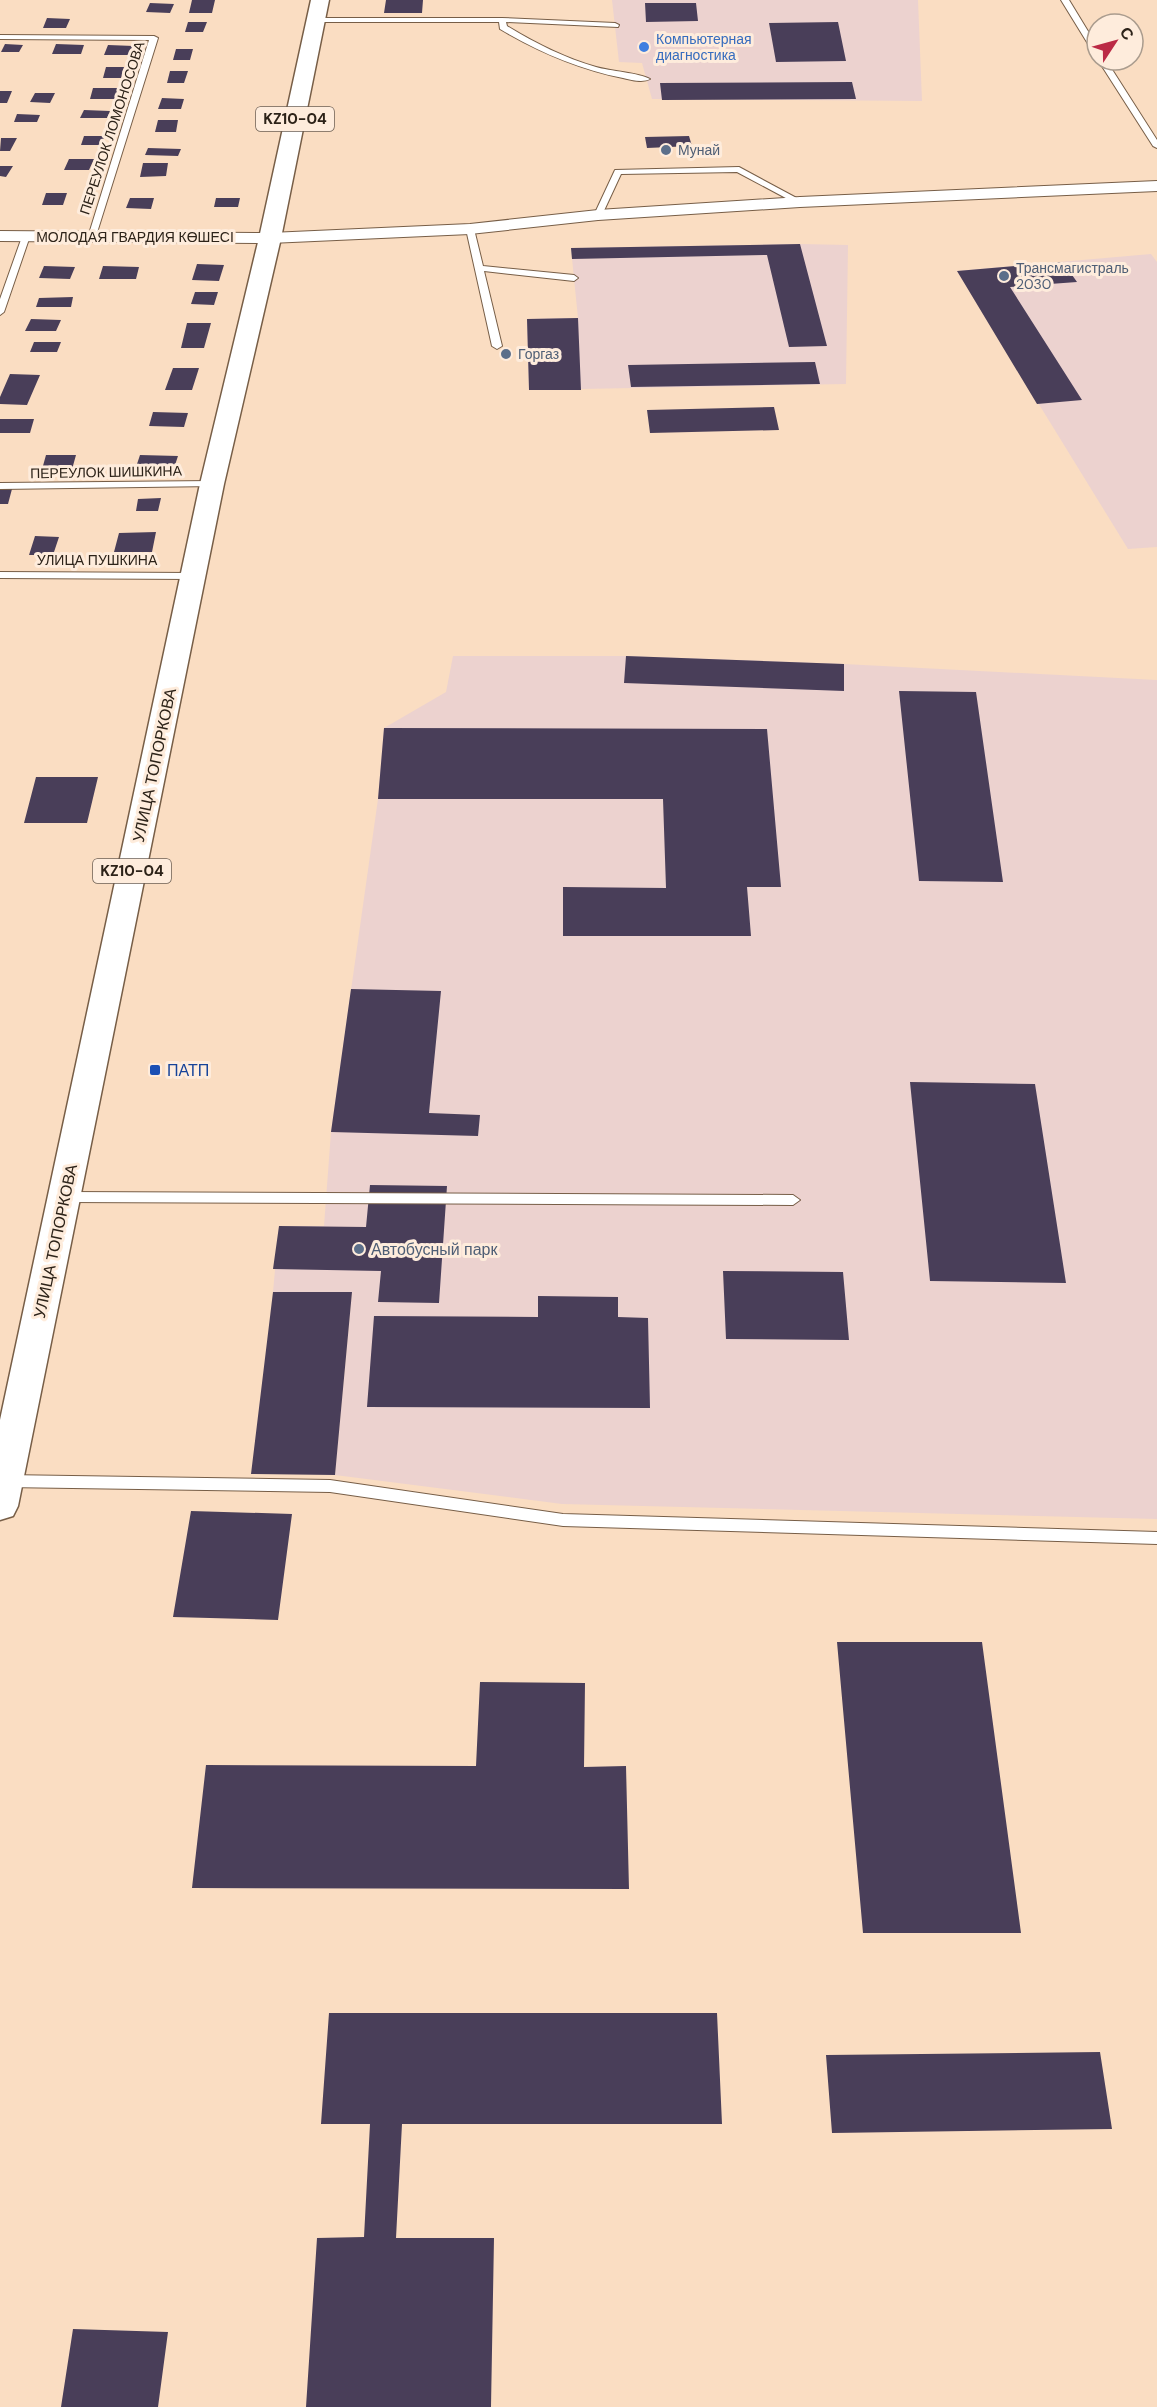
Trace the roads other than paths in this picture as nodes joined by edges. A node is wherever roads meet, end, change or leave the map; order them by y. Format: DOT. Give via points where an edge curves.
graph roads {
  1 [pos="320,0"];
  2 [pos="1065,0"];
  3 [pos="316,20"];
  4 [pos="502,20"];
  5 [pos="615,26"];
  6 [pos="1085,32"];
  7 [pos="0,38"];
  8 [pos="1110,72"];
  9 [pos="646,79"];
  10 [pos="1157,146"];
  11 [pos="1157,186"];
  12 [pos="800,202"];
  13 [pos="598,215"];
  14 [pos="470,230"];
  15 [pos="0,236"];
  16 [pos="26,236"];
  17 [pos="92,237"];
  18 [pos="270,238"];
  19 [pos="479,268"];
  20 [pos="574,278"];
  21 [pos="0,312"];
  22 [pos="497,346"];
  23 [pos="212,484"];
  24 [pos="0,486"];
  25 [pos="0,574"];
  26 [pos="194,576"];
  27 [pos="64,1197"];
  28 [pos="793,1200"];
  29 [pos="9,1422"];
  30 [pos="3,1493"];
  31 [pos="1157,1538"];
  1 -- 3 [label="highway, KZ10-04"];
  2 -- 6 [label="lane"];
  3 -- 4 [label="lane"];
  3 -- 18 [label="highway, KZ10-04"];
  4 -- 5 [label="lane"];
  4 -- 9 [label="lane" via="512,33 562,58 608,73"];
  7 -- 17 [label="lane, ПЕРЕУЛОК ЛОМОНОСОВА" via="154,38"];
  8 -- 10 [label="lane"];
  11 -- 12 [label="street, МОЛОДАЯ ГВАРДИЯ КӨШЕСІ"];
  12 -- 13 [label="street, МОЛОДАЯ ГВАРДИЯ КӨШЕСІ"];
  12 -- 13 [label="lane" via="739,169 618,172"];
  13 -- 14 [label="street, МОЛОДАЯ ГВАРДИЯ КӨШЕСІ"];
  14 -- 18 [label="street, МОЛОДАЯ ГВАРДИЯ КӨШЕСІ"];
  14 -- 19 [label="lane"];
  15 -- 16 [label="street, МОЛОДАЯ ГВАРДИЯ КӨШЕСІ"];
  16 -- 17 [label="street, МОЛОДАЯ ГВАРДИЯ КӨШЕСІ"];
  16 -- 21 [label="lane"];
  17 -- 18 [label="street, МОЛОДАЯ ГВАРДИЯ КӨШЕСІ"];
  18 -- 23 [label="highway, УЛИЦА ТОПОРКОВА / KZ10-04"];
  19 -- 20 [label="lane"];
  19 -- 22 [label="lane"];
  23 -- 24 [label="lane, ПЕРЕУЛОК ШИШКИНА"];
  23 -- 26 [label="highway, УЛИЦА ТОПОРКОВА / KZ10-04"];
  25 -- 26 [label="lane, УЛИЦА ПУШКИНА"];
  26 -- 27 [label="highway, УЛИЦА ТОПОРКОВА / KZ10-04"];
  27 -- 28 [label="lane"];
  27 -- 29 [label="highway, УЛИЦА ТОПОРКОВА / KZ10-04"];
  29 -- 30 [label="highway, УЛИЦА ТОПОРКОВА / KZ10-04"];
  30 -- 31 [label="lane" via="330,1486 563,1520"];
}
